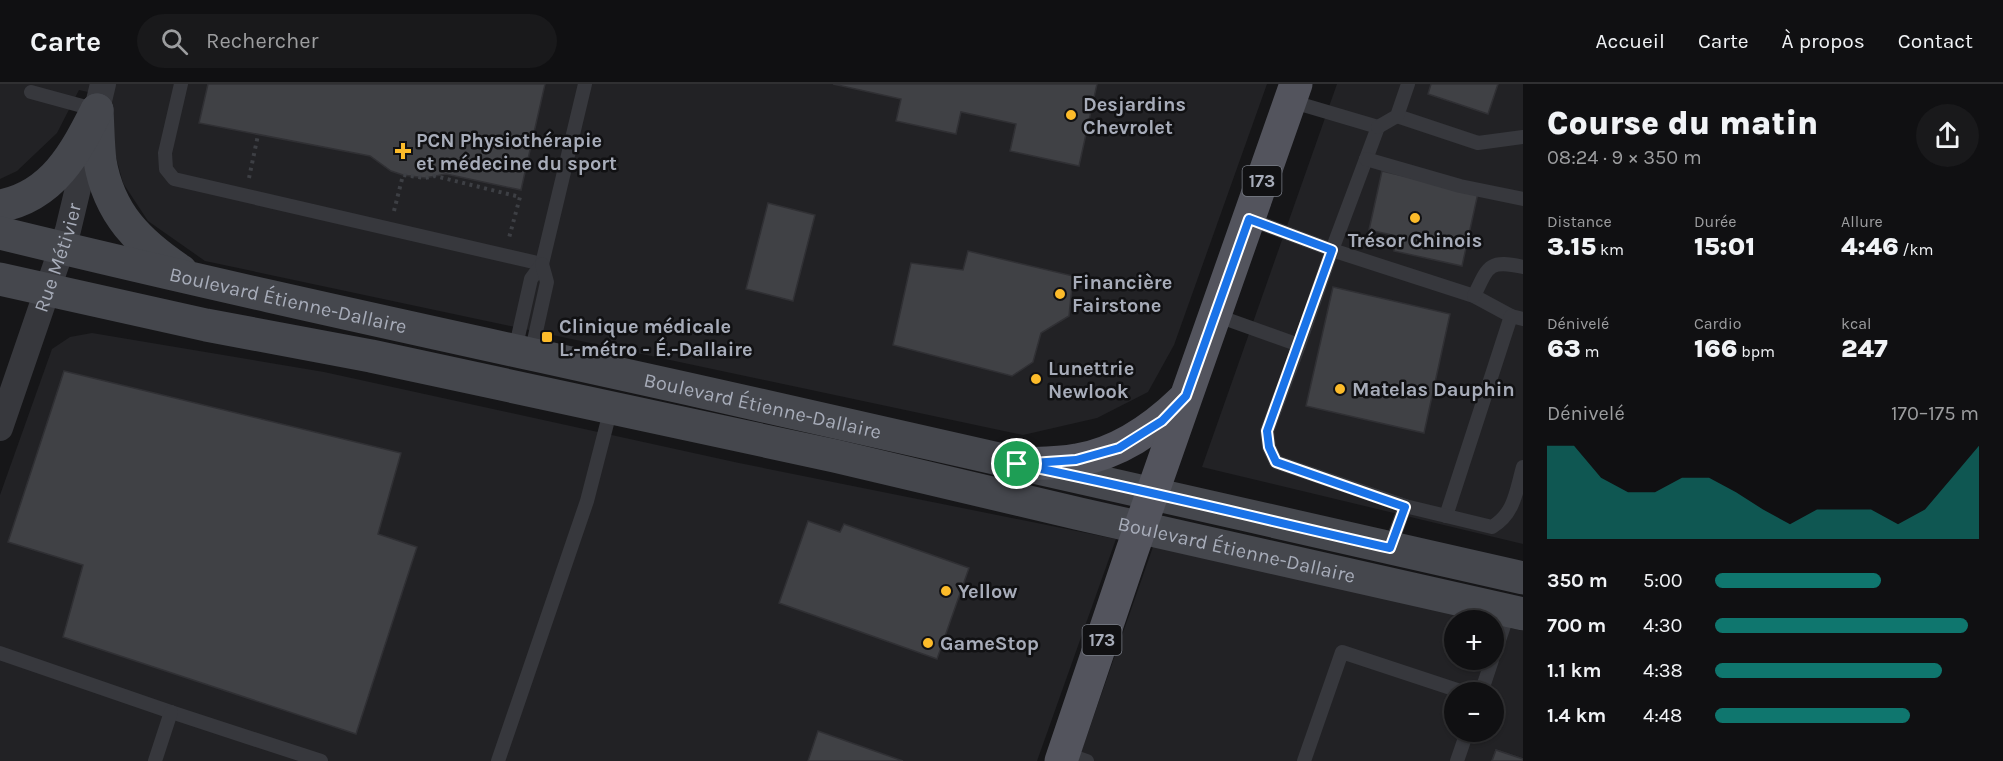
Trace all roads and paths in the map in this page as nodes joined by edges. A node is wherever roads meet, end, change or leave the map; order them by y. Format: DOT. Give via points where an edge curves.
graph roads {
  1 [pos="181,84"];
  2 [pos="585,84"];
  3 [pos="1408,84"];
  4 [pos="31,92"];
  5 [pos="1293,92"];
  6 [pos="100,97"];
  7 [pos="1397,116"];
  8 [pos="1378,127"];
  9 [pos="258,135"];
  10 [pos="1523,137"];
  11 [pos="1365,159"];
  12 [pos="253,164"];
  13 [pos="1523,199"];
  14 [pos="398,200"];
  15 [pos="0,206"];
  16 [pos="1249,219"];
  17 [pos="513,223"];
  18 [pos="0,233"];
  19 [pos="62,248"];
  20 [pos="1332,250"];
  21 [pos="542,264"];
  22 [pos="1523,267"];
  23 [pos="0,279"];
  24 [pos="192,279"];
  25 [pos="46,291"];
  26 [pos="1474,296"];
  27 [pos="1215,315"];
  28 [pos="1517,317"];
  29 [pos="1299,345"];
  30 [pos="523,352"];
  31 [pos="1186,396"];
  32 [pos="611,408"];
  33 [pos="0,428"];
  34 [pos="1017,464"];
  35 [pos="1523,467"];
  36 [pos="1152,494"];
  37 [pos="1405,507"];
  38 [pos="1446,516"];
  39 [pos="1141,527"];
  40 [pos="1390,548"];
  41 [pos="1518,595"];
  42 [pos="1504,630"];
  43 [pos="0,653"];
  44 [pos="1444,686"];
  45 [pos="171,712"];
  46 [pos="1464,742"];
  47 [pos="1071,758"];
  48 [pos="155,761"];
  49 [pos="321,761"];
  50 [pos="498,761"];
  51 [pos="1304,761"];
  52 [pos="1457,761"];
  1 -- 21 [label="lane" via="165,153 165,169 174,179"];
  2 -- 21 [label="lane"];
  3 -- 7 [label="lane"];
  4 -- 6 [label="lane"];
  5 -- 8 [label="lane"];
  5 -- 16 [label="main road, 173"];
  6 -- 15 [label="street" via="63,170 28,196"];
  6 -- 19 [label="street, Rue Métivier"];
  6 -- 24 [label="street" via="100,160 117,212 156,254"];
  7 -- 8 [label="lane"];
  7 -- 10 [label="lane" via="1478,143"];
  8 -- 11 [label="lane"];
  9 -- 12 [label="path"];
  11 -- 13 [label="lane"];
  11 -- 20 [label="lane"];
  14 -- 17 [label="path" via="403,175 435,176 520,197"];
  16 -- 20 [label="lane"];
  16 -- 27 [label="main road, 173"];
  18 -- 19 [label="street, Boulevard Étienne-Dallaire"];
  19 -- 24 [label="street, Boulevard Étienne-Dallaire"];
  19 -- 25 [label="street, Rue Métivier"];
  20 -- 26 [label="lane"];
  20 -- 29 [label="lane"];
  21 -- 30 [label="lane" via="547,282"];
  22 -- 26 [label="lane" via="1505,263 1487,269"];
  23 -- 25 [label="street, Boulevard Étienne-Dallaire"];
  24 -- 30 [label="street, Boulevard Étienne-Dallaire"];
  25 -- 32 [label="street, Boulevard Étienne-Dallaire"];
  25 -- 33 [label="street, Rue Métivier"];
  26 -- 28 [label="lane"];
  27 -- 29 [label="lane"];
  27 -- 31 [label="main road, 173"];
  28 -- 38 [label="lane"];
  29 -- 37 [label="lane" via="1267,431 1276,462"];
  30 -- 34 [label="street, Boulevard Étienne-Dallaire"];
  31 -- 34 [label="main road" via="1162,421 1119,448 1076,460"];
  31 -- 36 [label="main road, 173"];
  32 -- 39 [label="street, Boulevard Étienne-Dallaire"];
  32 -- 50 [label="lane" via="587,501"];
  34 -- 36 [label="street, Boulevard Étienne-Dallaire"];
  35 -- 38 [label="lane" via="1510,511 1503,520 1492,527"];
  36 -- 39 [label="main road, 173"];
  36 -- 40 [label="street, Boulevard Étienne-Dallaire"];
  37 -- 38 [label="lane"];
  37 -- 40 [label="lane"];
  39 -- 41 [label="street, Boulevard Étienne-Dallaire"];
  39 -- 47 [label="main road, 173"];
  40 -- 41 [label="street, Boulevard Étienne-Dallaire"];
  41 -- 42 [label="lane"];
  43 -- 45 [label="lane"];
  44 -- 51 [label="lane" via="1342,652"];
  45 -- 48 [label="lane"];
  45 -- 49 [label="lane"];
  46 -- 52 [label="lane"];
}
